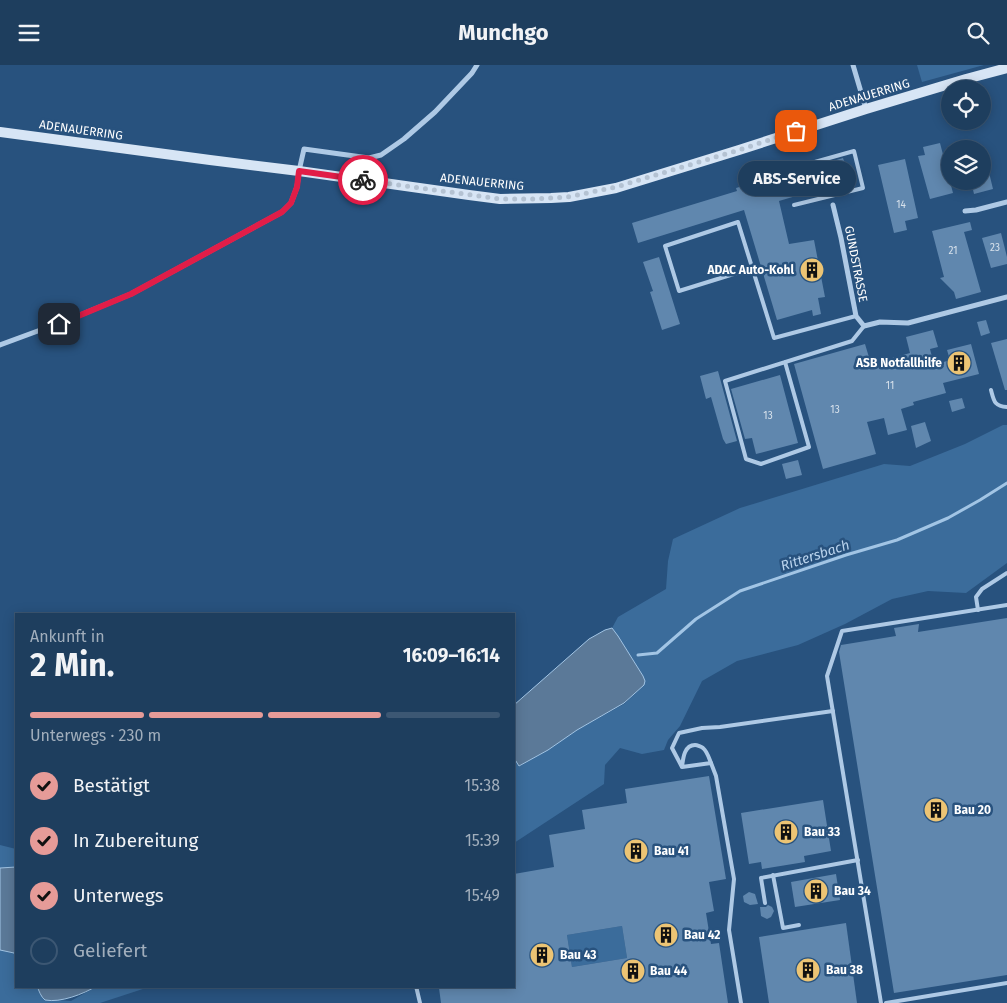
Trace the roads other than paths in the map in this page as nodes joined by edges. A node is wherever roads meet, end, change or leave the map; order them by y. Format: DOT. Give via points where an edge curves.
graph roads {
  1 [pos="477,65"];
  2 [pos="853,65"];
  3 [pos="1007,68"];
  4 [pos="866,109"];
  5 [pos="0,132"];
  6 [pos="797,167"];
  7 [pos="299,171"];
  8 [pos="832,196"];
  9 [pos="1007,202"];
  10 [pos="794,205"];
  11 [pos="834,205"];
  12 [pos="965,211"];
  13 [pos="753,268"];
  14 [pos="1007,297"];
  15 [pos="856,316"];
  16 [pos="864,326"];
  17 [pos="0,345"];
  18 [pos="785,362"];
  19 [pos="991,390"];
  20 [pos="1007,407"];
  21 [pos="1007,573"];
  22 [pos="1007,605"];
  23 [pos="978,610"];
  24 [pos="833,711"];
  25 [pos="710,763"];
  26 [pos="682,767"];
  27 [pos="858,860"];
  28 [pos="773,875"];
  29 [pos="765,903"];
  30 [pos="799,925"];
  31 [pos="1007,983"];
  32 [pos="416,988"];
  33 [pos="420,1003"];
  34 [pos="741,1003"];
  35 [pos="881,1003"];
  36 [pos="886,1003"];
  1 -- 7 [label="street" via="436,111 381,155 369,158 304,149"];
  2 -- 4 [label="street"];
  3 -- 4 [label="main road, ADENAUERRING"];
  4 -- 7 [label="main road, ADENAUERRING" via="616,187 568,197 500,199"];
  5 -- 7 [label="main road, ADENAUERRING"];
  6 -- 8 [label="lane" via="854,151 863,188"];
  7 -- 17 [label="street" via="291,203 270,219 131,294"];
  8 -- 10 [label="lane"];
  8 -- 11 [label="lane"];
  9 -- 12 [label="street"];
  11 -- 15 [label="street, GUNDSTRASSE"];
  13 -- 13 [label="lane" via="738,222 665,246 679,291"];
  13 -- 15 [label="lane" via="774,339"];
  14 -- 16 [label="street" via="908,323 880,321"];
  15 -- 16 [label="street, GUNDSTRASSE"];
  16 -- 18 [label="lane" via="852,341"];
  18 -- 18 [label="lane" via="808,447 761,463 746,459 725,381"];
  19 -- 20 [label="lane" via="995,402"];
  21 -- 23 [label="lane" via="982,589 976,597"];
  22 -- 23 [label="lane"];
  23 -- 24 [label="lane" via="842,631 827,676"];
  24 -- 26 [label="lane" via="679,733 672,748"];
  24 -- 27 [label="lane"];
  25 -- 26 [label="lane"];
  25 -- 26 [label="lane" via="703,748 697,745 685,751"];
  25 -- 34 [label="lane" via="716,776 734,879 729,930"];
  27 -- 28 [label="lane"];
  27 -- 35 [label="lane"];
  28 -- 29 [label="lane" via="761,878"];
  28 -- 30 [label="lane" via="783,928"];
  31 -- 36 [label="lane"];
  32 -- 33 [label="lane"];
}
